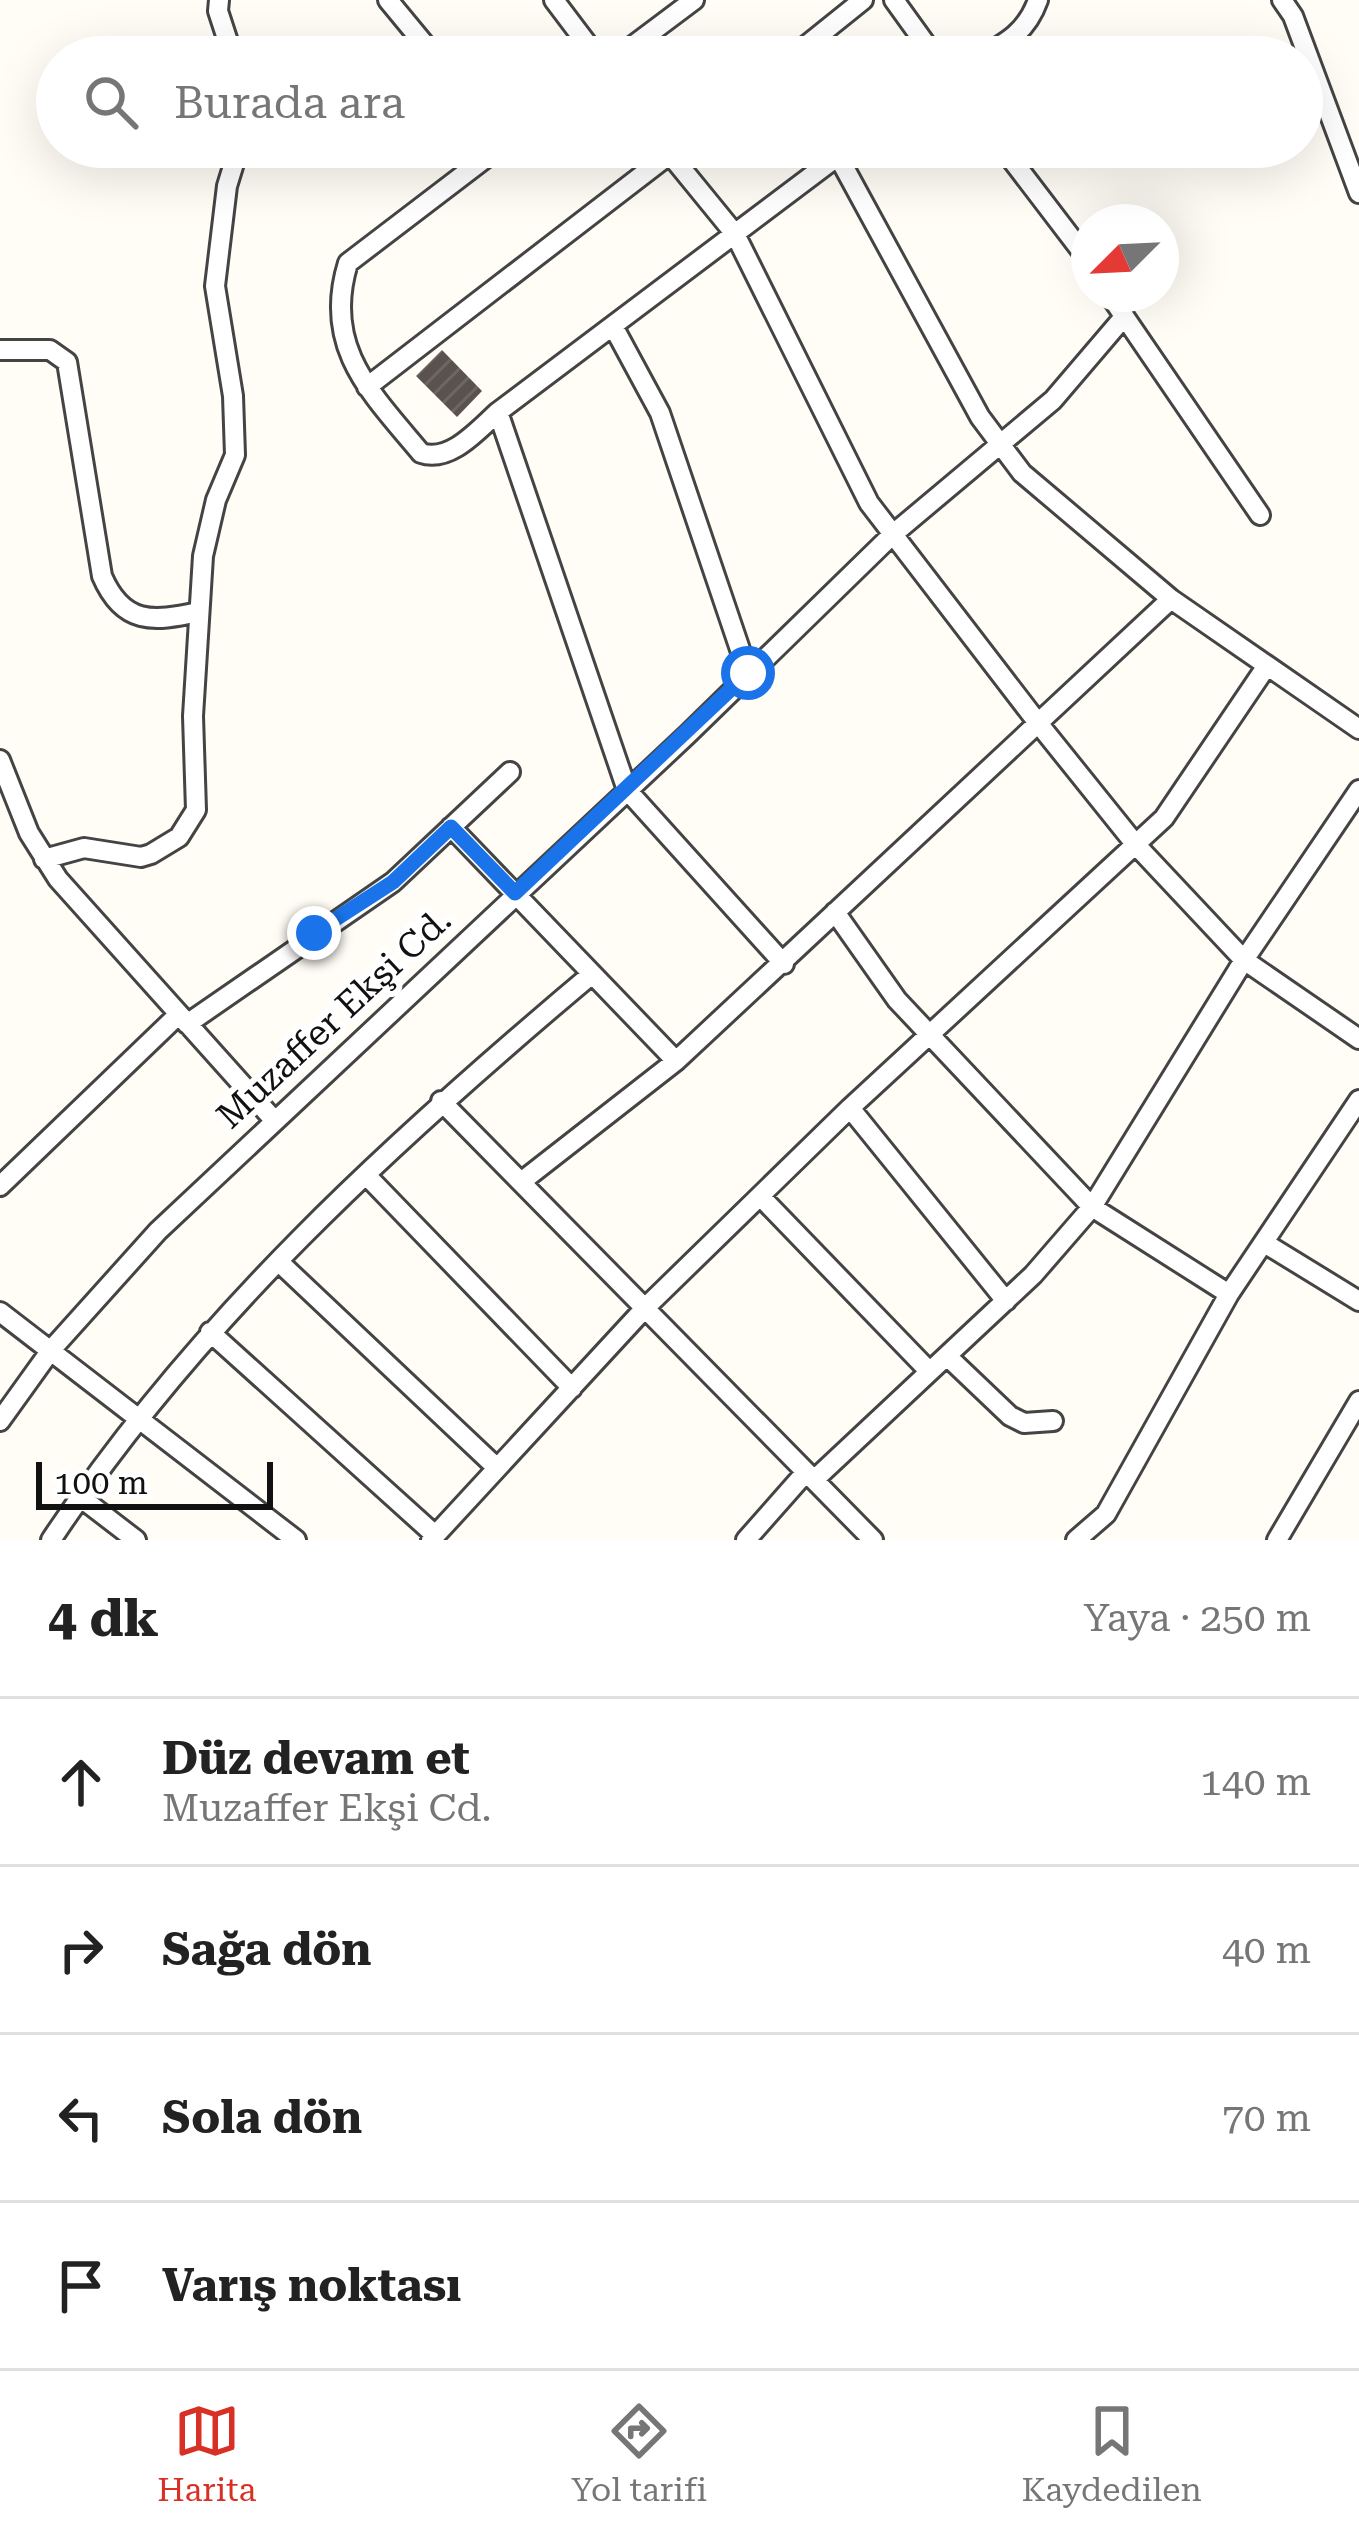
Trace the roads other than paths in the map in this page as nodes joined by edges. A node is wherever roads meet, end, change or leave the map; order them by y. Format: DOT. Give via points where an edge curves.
graph roads {
  1 [pos="219,0"];
  2 [pos="388,0"];
  3 [pos="554,0"];
  4 [pos="694,0"];
  5 [pos="863,0"];
  6 [pos="895,0"];
  7 [pos="1038,0"];
  8 [pos="1282,0"];
  9 [pos="226,36"];
  10 [pos="418,36"];
  11 [pos="581,36"];
  12 [pos="645,36"];
  13 [pos="818,36"];
  14 [pos="920,36"];
  15 [pos="1017,36"];
  16 [pos="1301,36"];
  17 [pos="1323,90"];
  18 [pos="233,168"];
  19 [pos="472,168"];
  20 [pos="647,168"];
  21 [pos="685,168"];
  22 [pos="823,168"];
  23 [pos="852,168"];
  24 [pos="1018,168"];
  25 [pos="1355,169"];
  26 [pos="1359,193"];
  27 [pos="735,234"];
  28 [pos="1071,238"];
  29 [pos="1120,312"];
  30 [pos="1124,318"];
  31 [pos="613,326"];
  32 [pos="0,350"];
  33 [pos="367,387"];
  34 [pos="498,412"];
  35 [pos="998,444"];
  36 [pos="1260,515"];
  37 [pos="892,535"];
  38 [pos="1172,599"];
  39 [pos="198,612"];
  40 [pos="1266,667"];
  41 [pos="748,673"];
  42 [pos="1038,723"];
  43 [pos="1359,729"];
  44 [pos="0,760"];
  45 [pos="510,772"];
  46 [pos="627,790"];
  47 [pos="1359,790"];
  48 [pos="451,827"];
  49 [pos="1136,844"];
  50 [pos="44,859"];
  51 [pos="515,893"];
  52 [pos="835,912"];
  53 [pos="1244,960"];
  54 [pos="784,964"];
  55 [pos="592,974"];
  56 [pos="183,1020"];
  57 [pos="930,1035"];
  58 [pos="1359,1039"];
  59 [pos="676,1061"];
  60 [pos="441,1100"];
  61 [pos="1359,1100"];
  62 [pos="850,1108"];
  63 [pos="274,1120"];
  64 [pos="367,1176"];
  65 [pos="521,1182"];
  66 [pos="0,1186"];
  67 [pos="760,1196"];
  68 [pos="1092,1207"];
  69 [pos="1266,1244"];
  70 [pos="280,1262"];
  71 [pos="1229,1294"];
  72 [pos="1006,1301"];
  73 [pos="1359,1301"];
  74 [pos="645,1308"];
  75 [pos="0,1312"];
  76 [pos="210,1333"];
  77 [pos="51,1350"];
  78 [pos="947,1356"];
  79 [pos="929,1371"];
  80 [pos="572,1388"];
  81 [pos="1359,1401"];
  82 [pos="138,1417"];
  83 [pos="1053,1420"];
  84 [pos="0,1421"];
  85 [pos="496,1467"];
  86 [pos="810,1476"];
  87 [pos="80,1497"];
  88 [pos="433,1538"];
  89 [pos="51,1540"];
  90 [pos="136,1540"];
  91 [pos="296,1540"];
  92 [pos="746,1540"];
  93 [pos="873,1540"];
  94 [pos="1076,1540"];
  95 [pos="1277,1540"];
  1 -- 9 [label="street"];
  2 -- 10 [label="street"];
  3 -- 11 [label="street"];
  4 -- 12 [label="street"];
  5 -- 13 [label="street"];
  6 -- 14 [label="street"];
  7 -- 15 [label="street"];
  8 -- 16 [label="street"];
  17 -- 25 [label="street"];
  18 -- 39 [label="street" via="215,286 235,455 216,500"];
  19 -- 33 [label="street" via="348,263 338,313"];
  20 -- 33 [label="street"];
  21 -- 27 [label="street"];
  22 -- 27 [label="street"];
  23 -- 35 [label="street"];
  24 -- 28 [label="street"];
  25 -- 26 [label="street"];
  27 -- 31 [label="street"];
  27 -- 37 [label="street" via="850,471"];
  29 -- 30 [label="street"];
  30 -- 35 [label="street, Muzaffer Ekşi Cd." via="1053,400"];
  30 -- 36 [label="street"];
  31 -- 34 [label="street"];
  31 -- 41 [label="street" via="660,413"];
  32 -- 39 [label="street" via="50,350 68,362 102,577 113,597 149,619"];
  33 -- 34 [label="street" via="430,457 444,455"];
  34 -- 46 [label="street"];
  35 -- 37 [label="street, Muzaffer Ekşi Cd."];
  35 -- 38 [label="street"];
  37 -- 41 [label="street, Muzaffer Ekşi Cd."];
  37 -- 42 [label="street"];
  38 -- 40 [label="street"];
  38 -- 42 [label="street"];
  39 -- 50 [label="street" via="192,820 179,837 141,857 84,848"];
  40 -- 43 [label="street"];
  40 -- 49 [label="street" via="1164,818"];
  41 -- 46 [label="street, Muzaffer Ekşi Cd."];
  42 -- 49 [label="street"];
  42 -- 52 [label="street"];
  44 -- 50 [label="street"];
  45 -- 48 [label="street"];
  46 -- 51 [label="street, Muzaffer Ekşi Cd."];
  46 -- 54 [label="street"];
  47 -- 53 [label="street"];
  48 -- 51 [label="street"];
  48 -- 56 [label="street" via="393,882"];
  49 -- 53 [label="street"];
  49 -- 57 [label="street"];
  50 -- 56 [label="street"];
  51 -- 55 [label="street"];
  51 -- 63 [label="street, Muzaffer Ekşi Cd."];
  52 -- 54 [label="street"];
  52 -- 57 [label="street"];
  53 -- 58 [label="street"];
  53 -- 68 [label="street"];
  54 -- 59 [label="street"];
  55 -- 59 [label="street"];
  55 -- 60 [label="street"];
  56 -- 63 [label="street"];
  56 -- 66 [label="street"];
  57 -- 62 [label="street"];
  57 -- 68 [label="street"];
  59 -- 65 [label="street"];
  60 -- 64 [label="street"];
  60 -- 65 [label="street"];
  61 -- 69 [label="street"];
  62 -- 67 [label="street"];
  62 -- 72 [label="street"];
  63 -- 77 [label="street, Muzaffer Ekşi Cd." via="158,1231"];
  64 -- 70 [label="street"];
  64 -- 80 [label="street"];
  65 -- 74 [label="street"];
  67 -- 74 [label="street"];
  67 -- 79 [label="street"];
  68 -- 71 [label="street"];
  68 -- 72 [label="street"];
  69 -- 71 [label="street"];
  69 -- 73 [label="street"];
  70 -- 76 [label="street"];
  70 -- 85 [label="street"];
  71 -- 94 [label="street" via="1106,1514"];
  72 -- 78 [label="street"];
  74 -- 80 [label="street"];
  74 -- 86 [label="street"];
  75 -- 77 [label="street"];
  76 -- 82 [label="street"];
  76 -- 88 [label="street"];
  77 -- 82 [label="street"];
  77 -- 84 [label="street, Muzaffer Ekşi Cd."];
  78 -- 79 [label="street"];
  78 -- 83 [label="street" via="1010,1416 1024,1424"];
  79 -- 86 [label="street"];
  80 -- 85 [label="street"];
  81 -- 95 [label="street"];
  82 -- 87 [label="street"];
  82 -- 91 [label="street"];
  85 -- 88 [label="street"];
  86 -- 92 [label="street"];
  86 -- 93 [label="street"];
  87 -- 89 [label="street"];
  87 -- 90 [label="street"];
}
